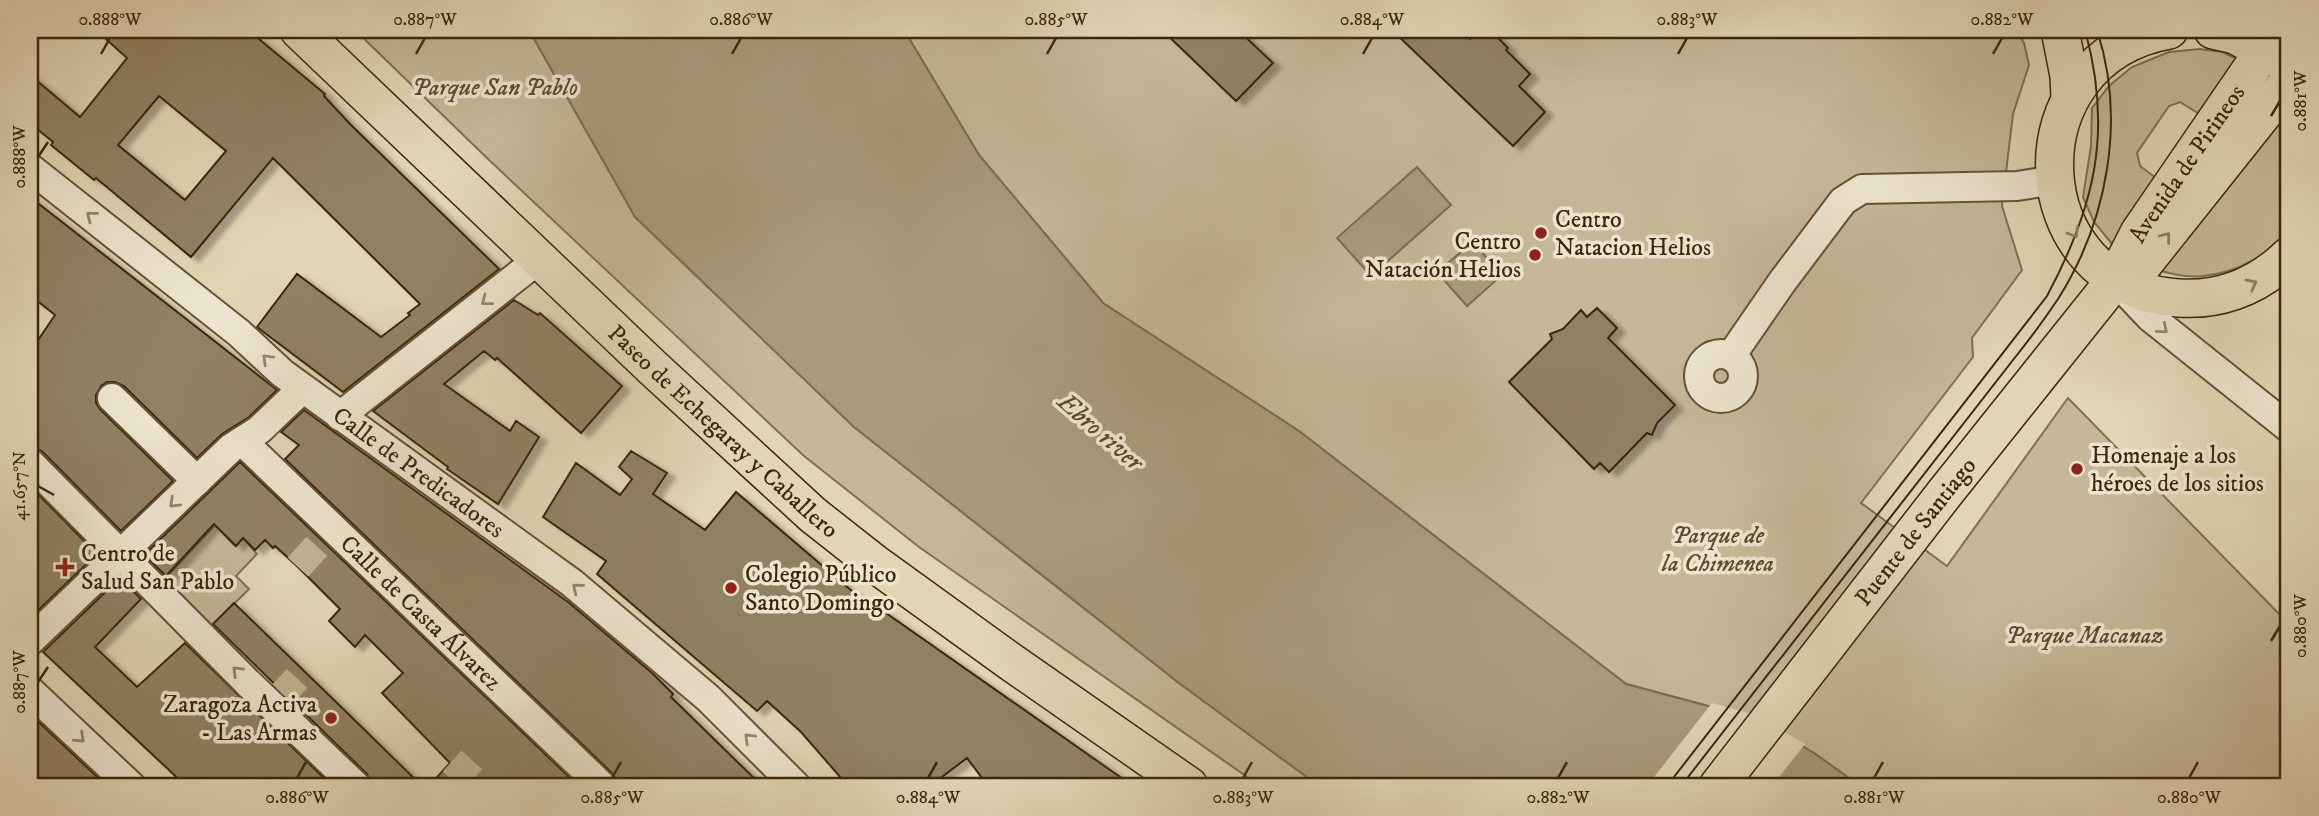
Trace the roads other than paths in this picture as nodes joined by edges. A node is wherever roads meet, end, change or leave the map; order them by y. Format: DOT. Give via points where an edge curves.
graph roads {
  1 [pos="299,30"];
  2 [pos="2060,30"];
  3 [pos="2169,30"];
  4 [pos="2213,30"];
  5 [pos="2277,48"];
  6 [pos="2289,81"];
  7 [pos="2070,98"];
  8 [pos="30,168"];
  9 [pos="2055,180"];
  10 [pos="2289,256"];
  11 [pos="539,259"];
  12 [pos="2115,280"];
  13 [pos="1731,356"];
  14 [pos="302,389"];
  15 [pos="112,398"];
  16 [pos="340,415"];
  17 [pos="2289,428"];
  18 [pos="243,441"];
  19 [pos="30,463"];
  20 [pos="197,481"];
  21 [pos="121,554"];
  22 [pos="30,641"];
  23 [pos="30,691"];
  24 [pos="589,782"];
  25 [pos="131,786"];
  26 [pos="356,786"];
  27 [pos="796,786"];
  28 [pos="1189,786"];
  29 [pos="1718,786"];
  1 -- 11 [label="main road, Paseo de Echegaray y Caballero"];
  2 -- 7 [label="main road"];
  3 -- 7 [label="main road" via="2127,43 2105,58"];
  4 -- 5 [label="main road, Avenida de Pirineos"];
  5 -- 12 [label="main road, Avenida de Pirineos" via="2139,233"];
  12 -- 6 [label="main road, Avenida de Pirineos, one-way" via="2148,261"];
  7 -- 9 [label="main road" via="2059,124"];
  14 -- 8 [label="street, Calle de Predicadores, one-way" via="239,332"];
  9 -- 12 [label="main road, one-way" via="2071,229"];
  9 -- 13 [label="street" via="2017,186 1893,187 1853,193 1782,282"];
  12 -- 10 [label="main road, one-way" via="2162,297 2216,296 2262,278"];
  11 -- 16 [label="street, one-way"];
  11 -- 28 [label="main road, Paseo de Echegaray y Caballero" via="813,515 1021,670"];
  12 -- 17 [label="street, one-way" via="2160,326"];
  12 -- 29 [label="main road, Puente de Santiago"];
  14 -- 16 [label="street, Calle de Predicadores"];
  14 -- 18 [label="street"];
  15 -- 20 [label="street"];
  27 -- 16 [label="street, Calle de Predicadores, one-way" via="708,698 572,583"];
  18 -- 20 [label="street"];
  18 -- 24 [label="street, Calle de Casta Álvarez"];
  19 -- 21 [label="street"];
  20 -- 21 [label="street, one-way"];
  21 -- 22 [label="street"];
  26 -- 21 [label="street, one-way"];
  23 -- 25 [label="street, one-way"];
}
